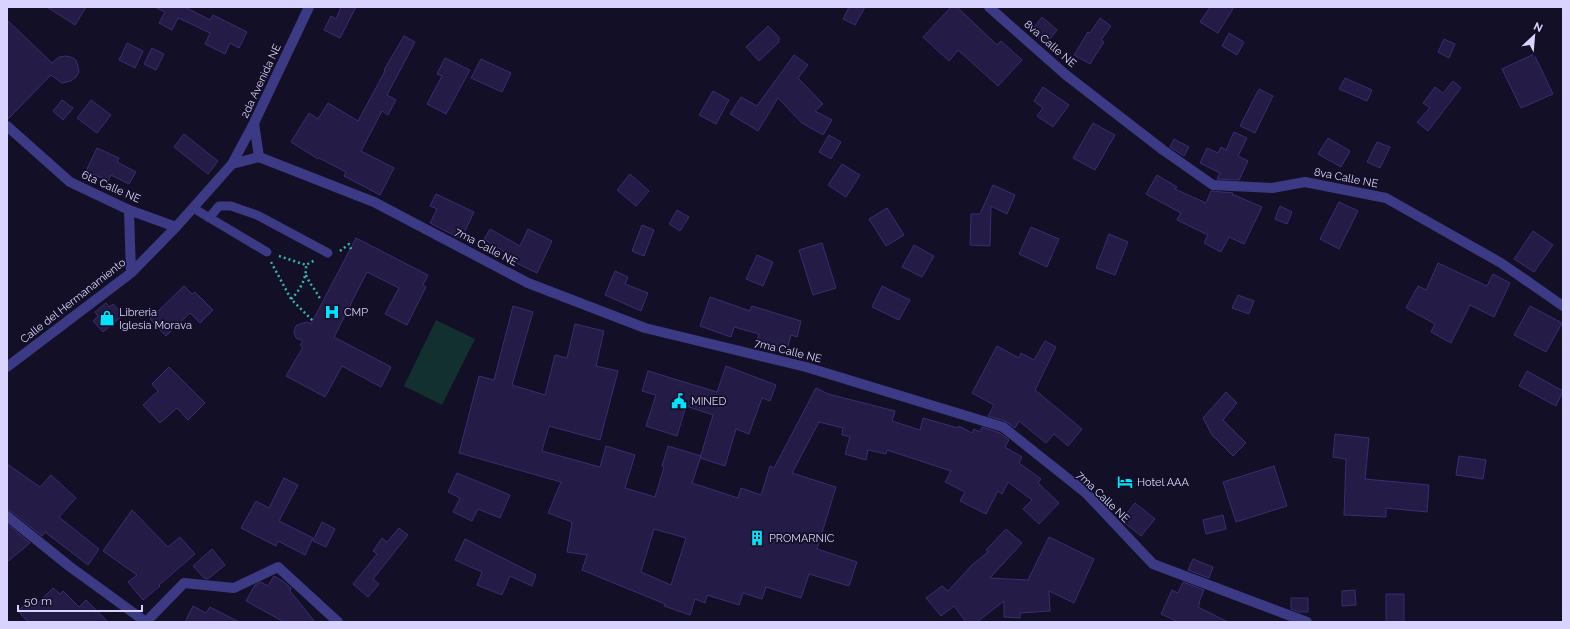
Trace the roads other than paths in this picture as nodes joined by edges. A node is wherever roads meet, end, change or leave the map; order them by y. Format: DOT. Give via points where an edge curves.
graph roads {
  1 [pos="309,7"];
  2 [pos="989,7"];
  3 [pos="254,123"];
  4 [pos="7,126"];
  5 [pos="259,157"];
  6 [pos="232,164"];
  7 [pos="193,208"];
  8 [pos="128,210"];
  9 [pos="209,218"];
  10 [pos="176,227"];
  11 [pos="267,252"];
  12 [pos="328,253"];
  13 [pos="131,273"];
  14 [pos="1563,306"];
  15 [pos="7,367"];
  16 [pos="7,516"];
  17 [pos="146,622"];
  18 [pos="338,622"];
  19 [pos="1307,622"];
  1 -- 3 [label="street, 2da Avenida NE"];
  2 -- 14 [label="street, 8va Calle NE" via="1066,74 1163,150 1213,185 1272,188 1305,182 1386,198 1501,263"];
  3 -- 5 [label="street"];
  3 -- 6 [label="street, 2da Avenida NE"];
  4 -- 8 [label="street, 6ta Calle NE" via="70,182"];
  5 -- 6 [label="street"];
  5 -- 19 [label="street, 7ma Calle NE" via="374,202 528,283 645,328 806,367 1003,427 1086,493 1153,564"];
  6 -- 7 [label="street, Calle del Hermanamiento"];
  7 -- 9 [label="lane"];
  7 -- 10 [label="street, Calle del Hermanamiento"];
  8 -- 10 [label="street, 6ta Calle NE"];
  8 -- 13 [label="street"];
  9 -- 11 [label="lane"];
  9 -- 12 [label="lane" via="219,206 231,206 257,215"];
  10 -- 13 [label="street, Calle del Hermanamiento"];
  13 -- 15 [label="street, Calle del Hermanamiento"];
  16 -- 17 [label="street" via="69,566"];
  17 -- 18 [label="street" via="184,583 234,588 278,567"];
}
